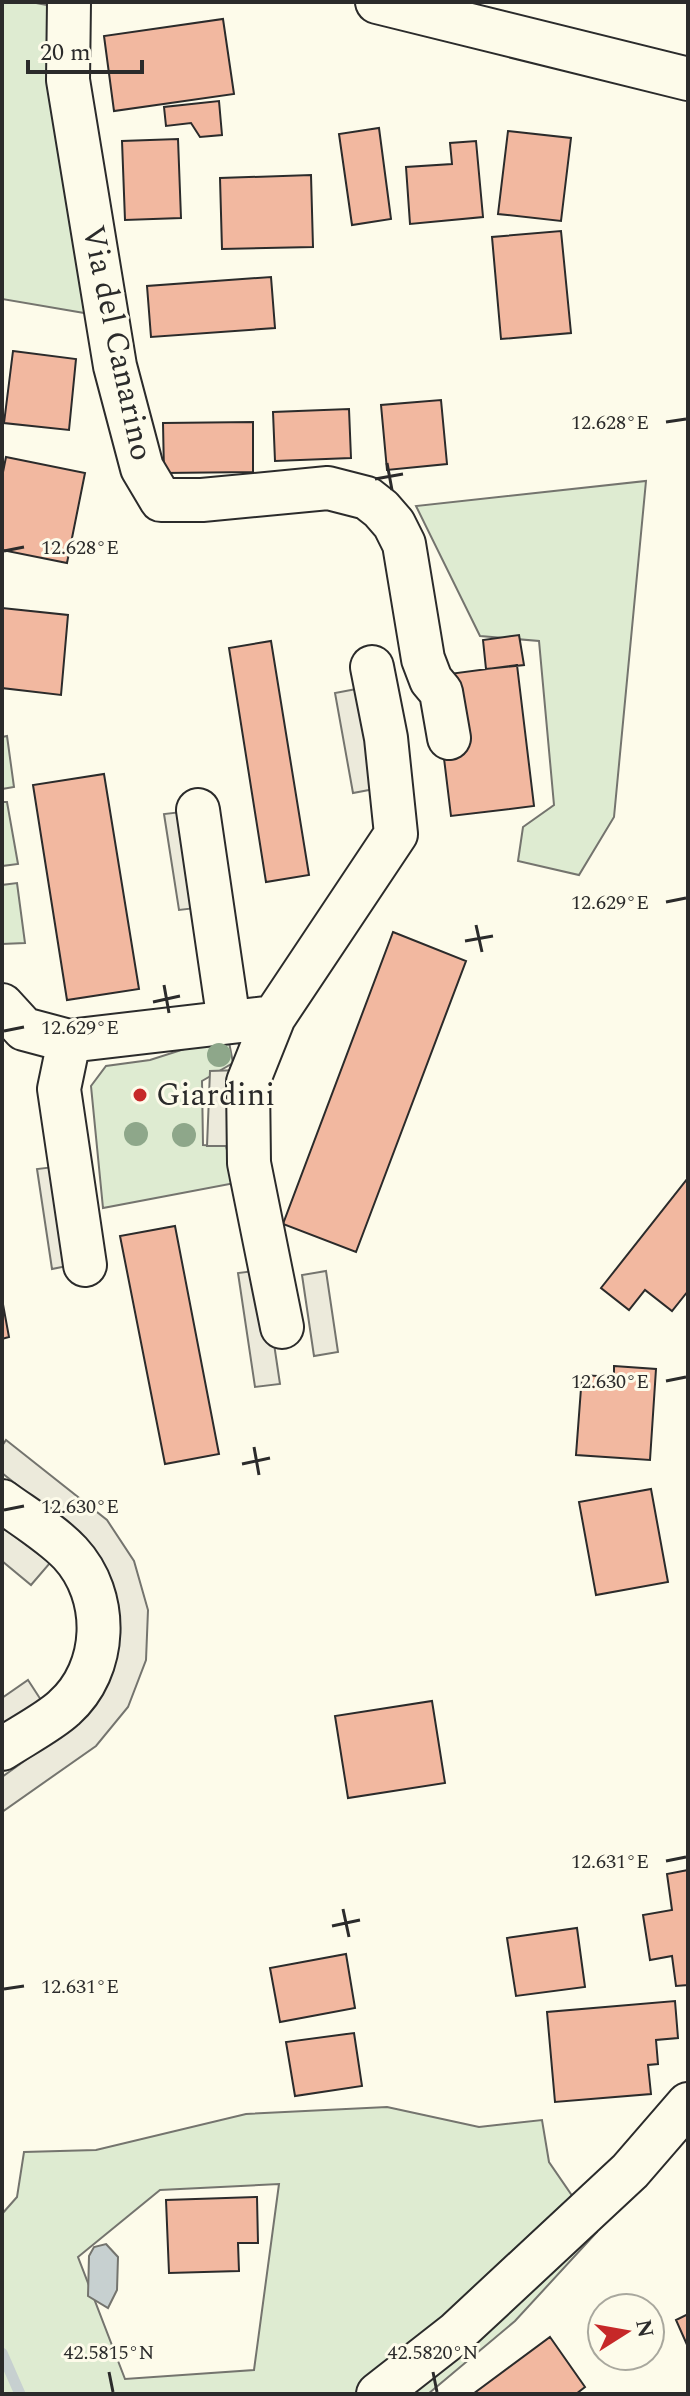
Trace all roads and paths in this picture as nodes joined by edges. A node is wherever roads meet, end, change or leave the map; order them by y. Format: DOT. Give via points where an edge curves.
graph roads {
  1 [pos="69,2"];
  2 [pos="377,2"];
  3 [pos="688,79"];
  4 [pos="372,667"];
  5 [pos="449,738"];
  6 [pos="198,810"];
  7 [pos="2,1005"];
  8 [pos="274,1017"];
  9 [pos="229,1022"];
  10 [pos="69,1041"];
  11 [pos="85,1265"];
  12 [pos="282,1327"];
  13 [pos="2,1501"];
  14 [pos="2,1749"];
  15 [pos="688,2104"];
  16 [pos="378,2394"];
  1 -- 5 [label="street, Via del Canarino" via="68,80 115,366 142,468 161,500 328,488 367,498 381,509 404,544 423,659 441,692"];
  2 -- 3 [label="street"];
  4 -- 8 [label="street" via="396,834"];
  6 -- 9 [label="street"];
  7 -- 10 [label="street" via="24,1029"];
  8 -- 9 [label="street"];
  8 -- 12 [label="street" via="248,1082 248,1154"];
  9 -- 10 [label="street"];
  10 -- 11 [label="street" via="59,1089"];
  13 -- 14 [label="street" via="71,1554 90,1582 99,1615 98,1650 85,1682 64,1708"];
  15 -- 16 [label="street" via="630,2171 456,2333"];
}
